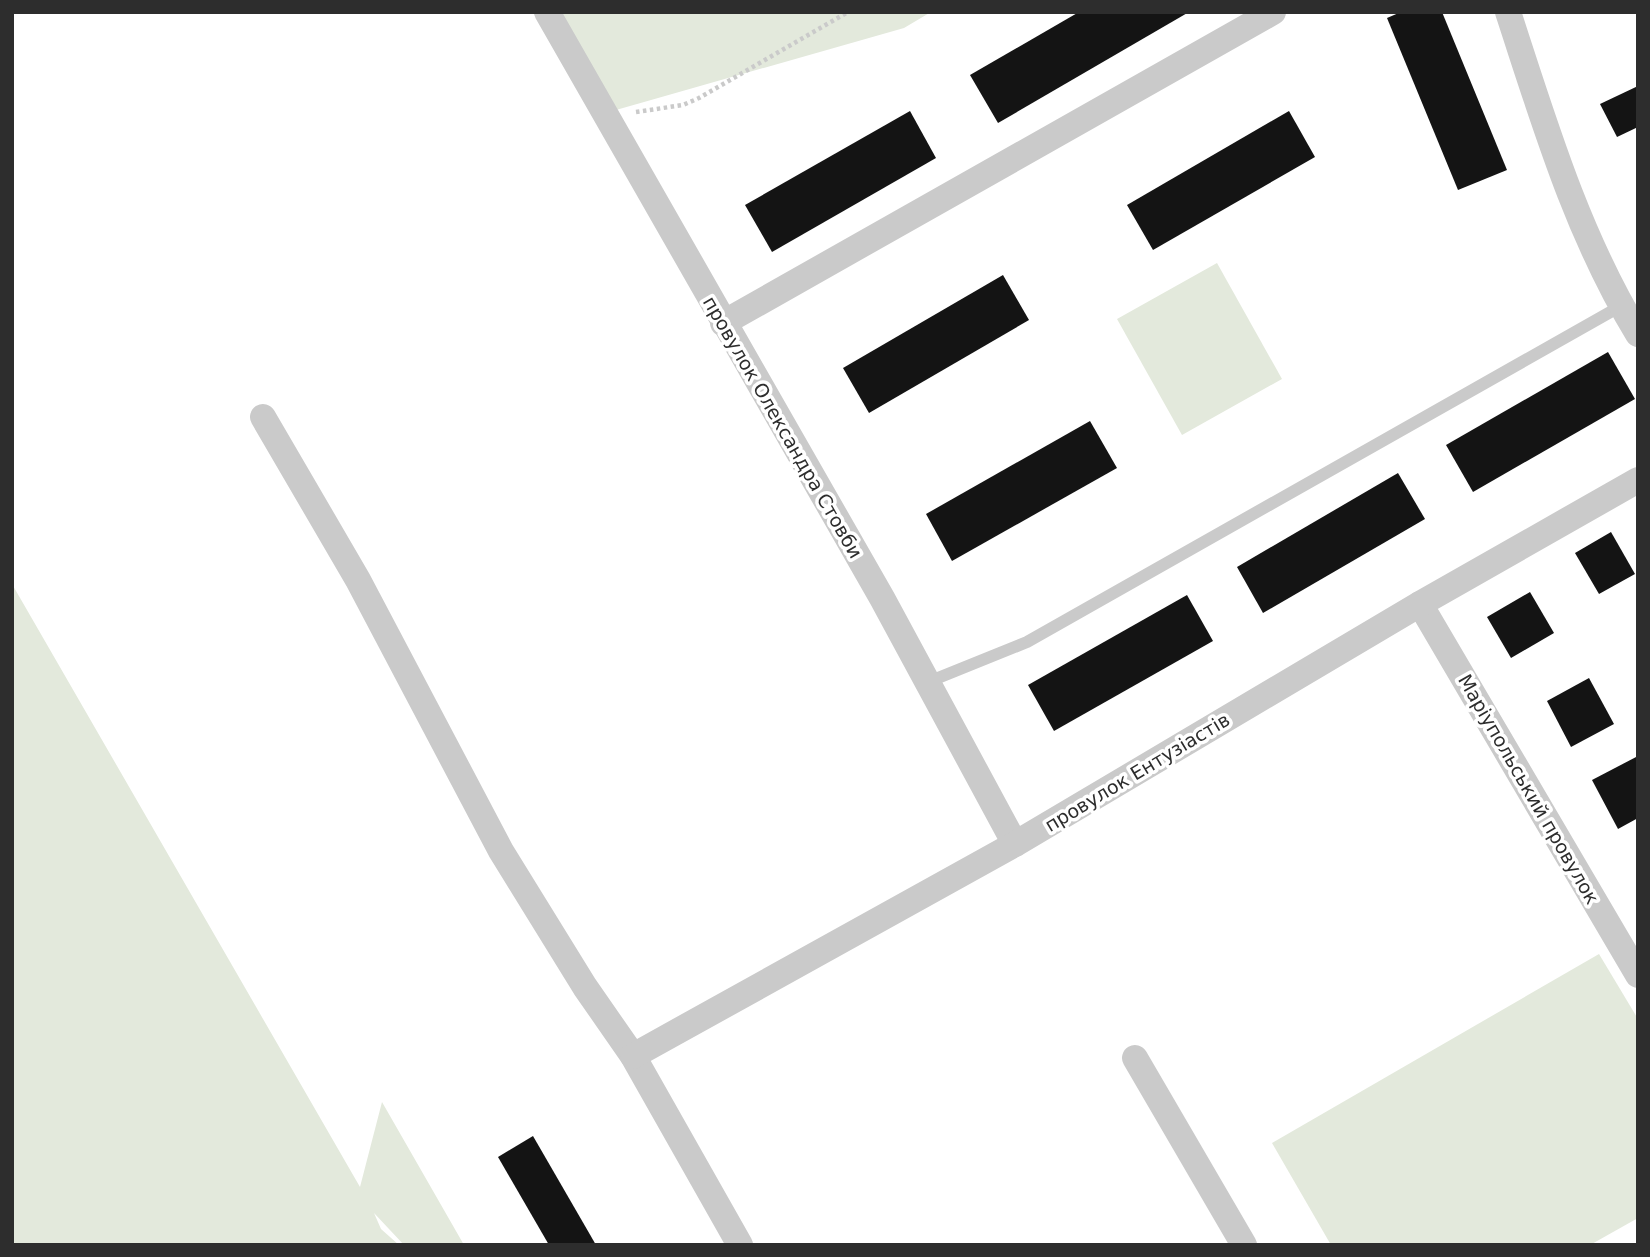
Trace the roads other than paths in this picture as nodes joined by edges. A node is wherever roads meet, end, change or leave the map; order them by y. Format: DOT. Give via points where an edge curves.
graph roads {
  1 [pos="547,12"];
  2 [pos="1273,12"];
  3 [pos="1508,12"];
  4 [pos="1621,306"];
  5 [pos="723,323"];
  6 [pos="1638,334"];
  7 [pos="263,417"];
  8 [pos="1638,480"];
  9 [pos="1420,604"];
  10 [pos="928,682"];
  11 [pos="1015,844"];
  12 [pos="1638,975"];
  13 [pos="633,1056"];
  14 [pos="1135,1058"];
  15 [pos="740,1245"];
  16 [pos="1244,1245"];
  1 -- 5 [label="street, провулок Олександра Стовби"];
  2 -- 5 [label="street"];
  3 -- 4 [label="street" via="1559,172"];
  4 -- 6 [label="street"];
  4 -- 10 [label="lane" via="1027,642"];
  5 -- 10 [label="street, провулок Олександра Стовби"];
  7 -- 13 [label="street" via="358,580 501,850"];
  8 -- 9 [label="street, провулок Ентузіастів"];
  9 -- 11 [label="street, провулок Ентузіастів"];
  9 -- 12 [label="street, Маріупольський провулок"];
  10 -- 11 [label="street, провулок Олександра Стовби"];
  11 -- 13 [label="street, провулок Ентузіастів"];
  13 -- 15 [label="street"];
  14 -- 16 [label="street"];
}
